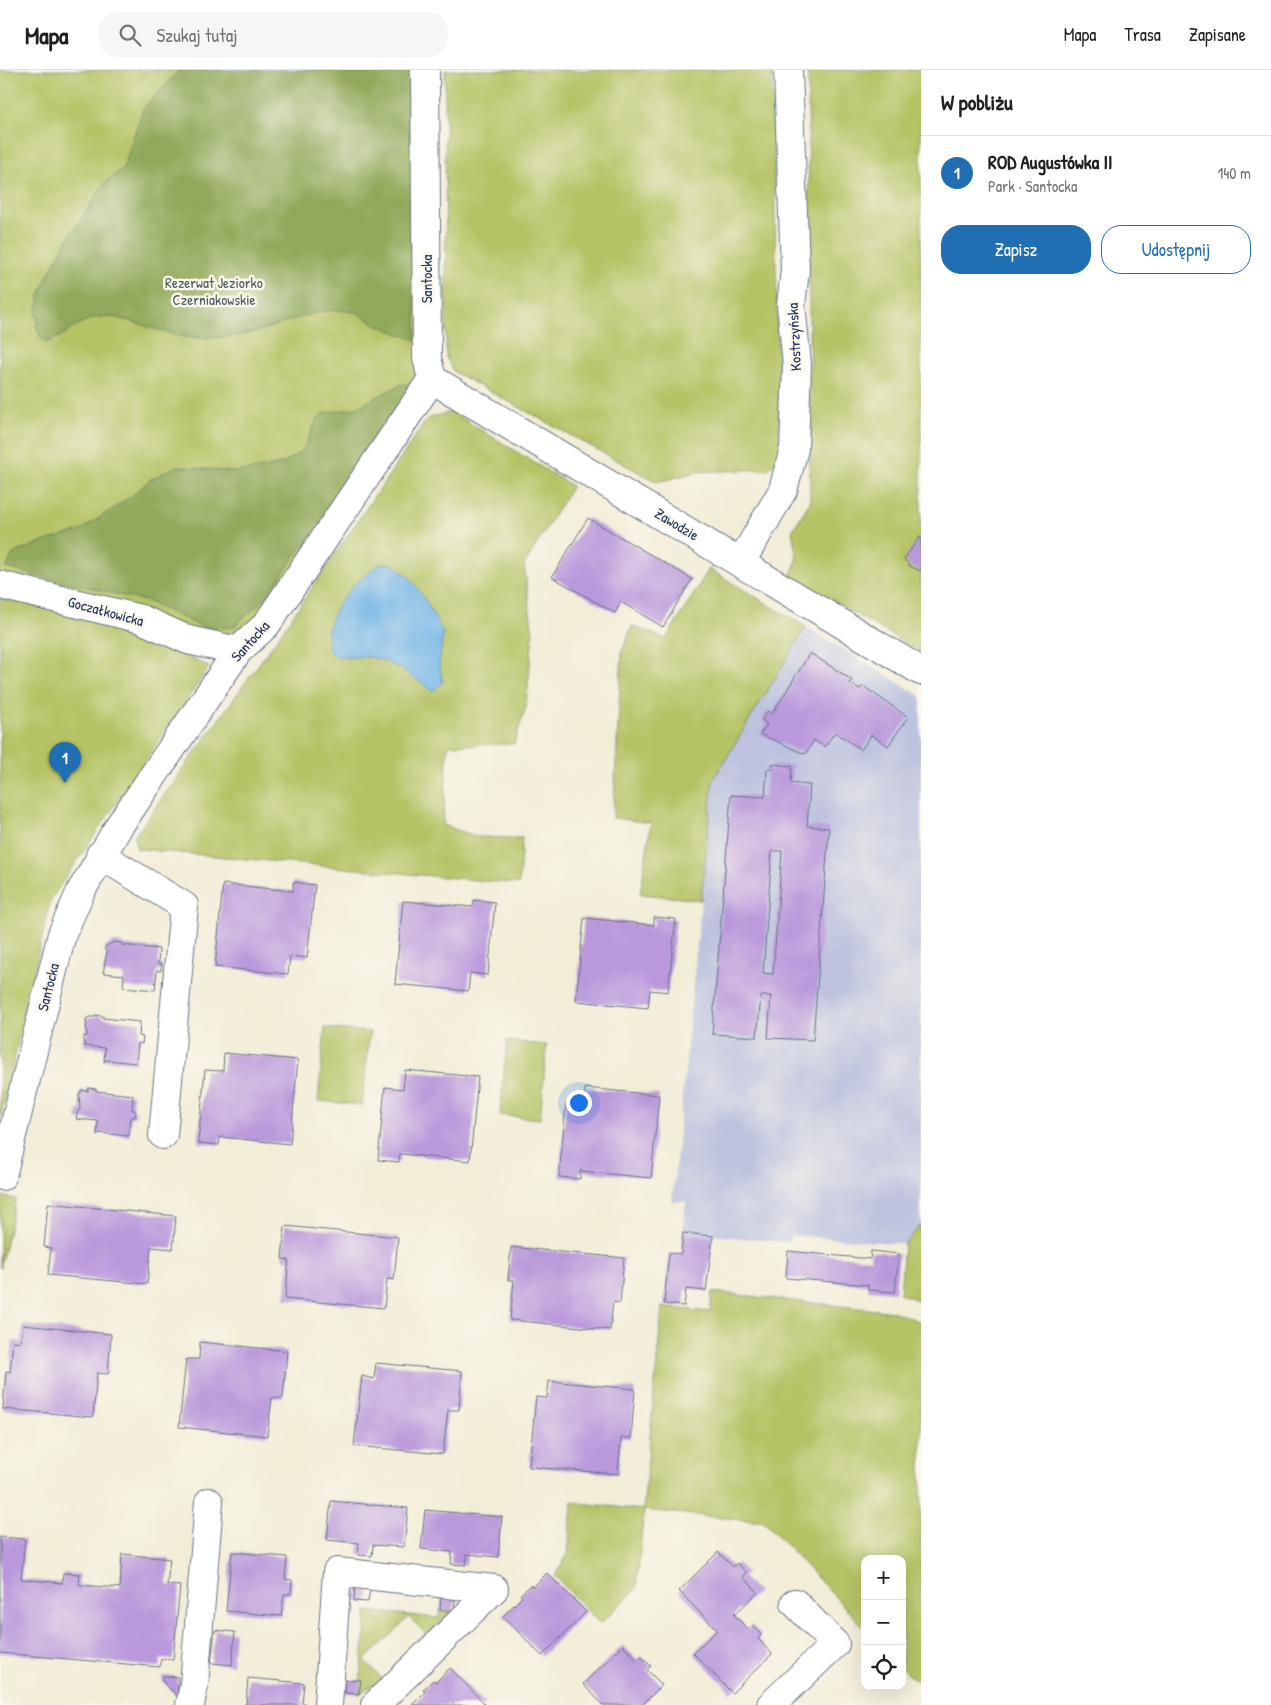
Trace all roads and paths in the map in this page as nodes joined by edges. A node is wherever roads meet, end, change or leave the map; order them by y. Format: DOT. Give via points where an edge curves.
graph roads {
  1 [pos="425,70"];
  2 [pos="788,70"];
  3 [pos="432,379"];
  4 [pos="741,562"];
  5 [pos="0,585"];
  6 [pos="238,651"];
  7 [pos="921,671"];
  8 [pos="100,855"];
  9 [pos="163,1135"];
  10 [pos="2,1176"];
  11 [pos="209,1502"];
  12 [pos="795,1603"];
  13 [pos="190,1705"];
  14 [pos="328,1705"];
  15 [pos="375,1705"];
  16 [pos="771,1705"];
  1 -- 3 [label="street, Santocka" via="427,358"];
  2 -- 4 [label="street, Kostrzyńska" via="795,270 791,305 796,364 794,449 783,490"];
  3 -- 4 [label="street, Zawodzie"];
  3 -- 6 [label="street, Santocka" via="266,625"];
  4 -- 7 [label="street, Zawodzie"];
  5 -- 6 [label="street, Goczałkowicka" via="141,619 188,640"];
  6 -- 8 [label="street, Santocka"];
  8 -- 9 [label="street" via="184,906"];
  8 -- 10 [label="street, Santocka" via="80,890 62,934"];
  11 -- 13 [label="street"];
  12 -- 16 [label="street" via="835,1644"];
  14 -- 15 [label="street" via="338,1572 494,1589"];
}
